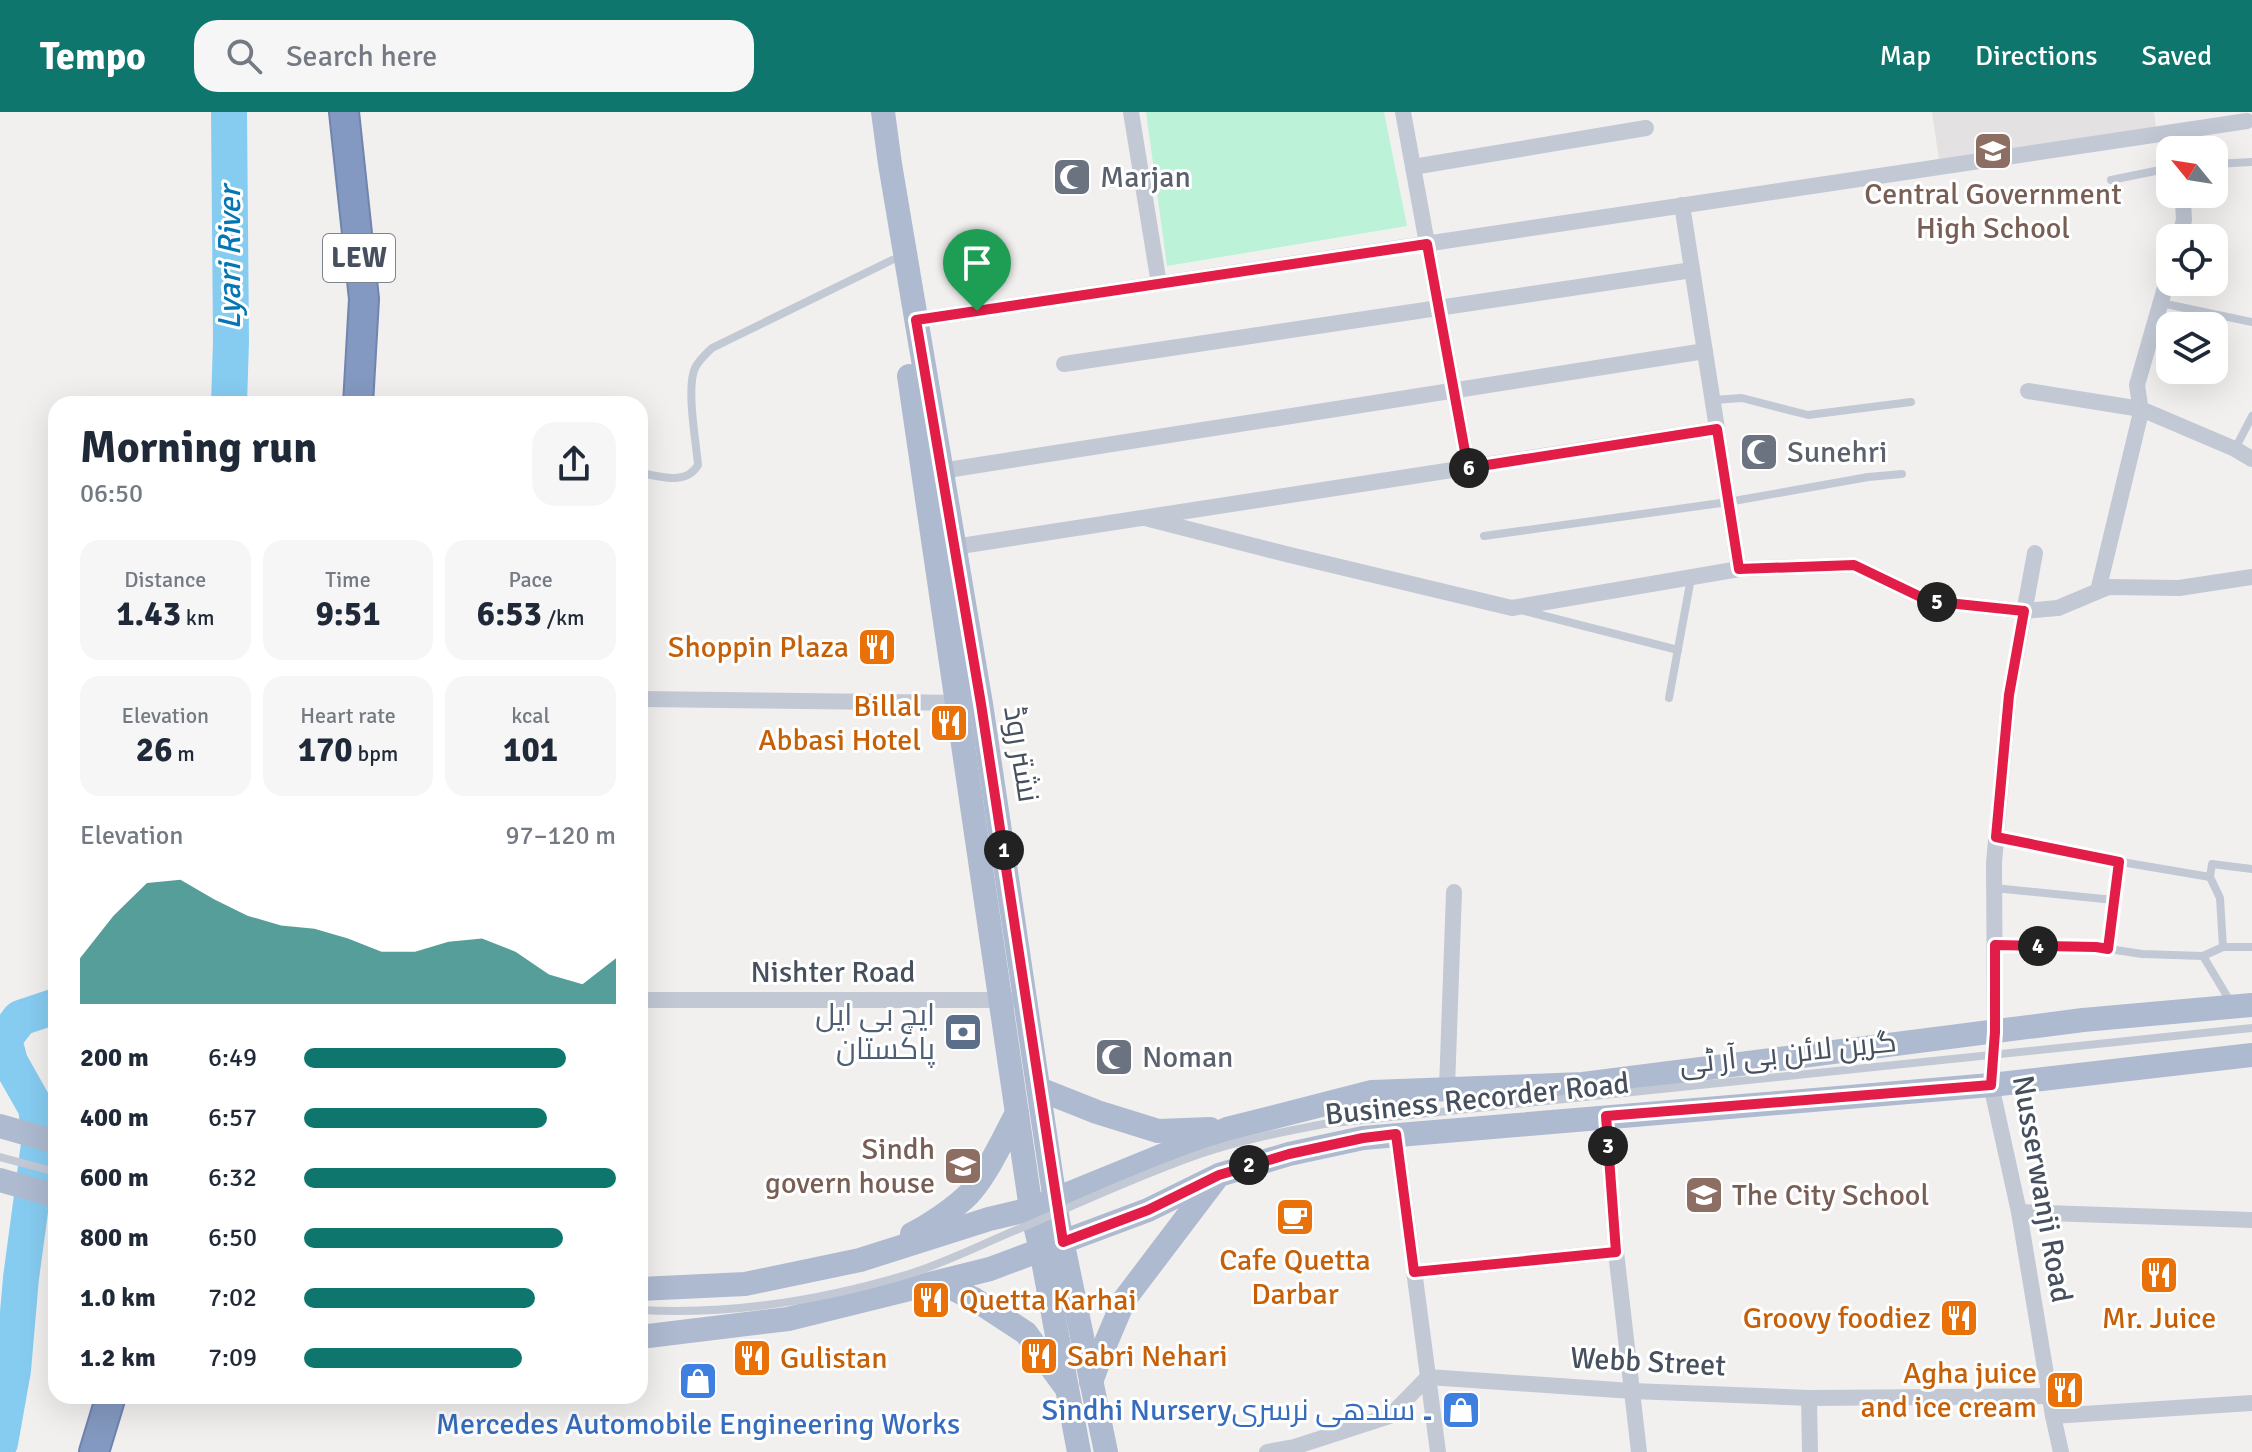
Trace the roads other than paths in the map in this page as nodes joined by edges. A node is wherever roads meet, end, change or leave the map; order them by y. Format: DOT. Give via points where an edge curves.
graph roads {
  1 [pos="344,112"];
  2 [pos="882,112"];
  3 [pos="1131,112"];
  4 [pos="1403,112"];
  5 [pos="2247,121"];
  6 [pos="1646,128"];
  7 [pos="2252,162"];
  8 [pos="2228,163"];
  9 [pos="1413,167"];
  10 [pos="2156,171"];
  11 [pos="2111,180"];
  12 [pos="1682,205"];
  13 [pos="1427,244"];
  14 [pos="892,260"];
  15 [pos="1692,270"];
  16 [pos="1159,284"];
  17 [pos="2163,296"];
  18 [pos="2161,303"];
  19 [pos="1438,308"];
  20 [pos="916,320"];
  21 [pos="2252,322"];
  22 [pos="1705,351"];
  23 [pos="1064,364"];
  24 [pos="1454,391"];
  25 [pos="2028,391"];
  26 [pos="358,396"];
  27 [pos="1713,400"];
  28 [pos="1911,402"];
  29 [pos="2141,409"];
  30 [pos="2252,416"];
  31 [pos="1717,429"];
  32 [pos="2235,449"];
  33 [pos="2252,459"];
  34 [pos="1468,468"];
  35 [pos="941,471"];
  36 [pos="648,474"];
  37 [pos="1902,474"];
  38 [pos="1728,502"];
  39 [pos="1145,518"];
  40 [pos="1484,536"];
  41 [pos="954,547"];
  42 [pos="2035,553"];
  43 [pos="1739,569"];
  44 [pos="1691,577"];
  45 [pos="2252,577"];
  46 [pos="2098,591"];
  47 [pos="1512,608"];
  48 [pos="2024,611"];
  49 [pos="1678,650"];
  50 [pos="1669,698"];
  51 [pos="648,699"];
  52 [pos="956,703"];
  53 [pos="981,704"];
  54 [pos="1996,837"];
  55 [pos="2119,862"];
  56 [pos="2252,869"];
  57 [pos="2210,877"];
  58 [pos="1994,888"];
  59 [pos="1454,892"];
  60 [pos="2114,900"];
  61 [pos="1995,945"];
  62 [pos="2223,947"];
  63 [pos="2252,947"];
  64 [pos="2108,949"];
  65 [pos="2203,956"];
  66 [pos="2227,996"];
  67 [pos="648,1000"];
  68 [pos="1002,1000"];
  69 [pos="1026,1000"];
  70 [pos="2252,1005"];
  71 [pos="2252,1028"];
  72 [pos="1995,1032"];
  73 [pos="2252,1055"];
  74 [pos="1991,1085"];
  75 [pos="1447,1088"];
  76 [pos="1039,1089"];
  77 [pos="1017,1113"];
  78 [pos="1606,1116"];
  79 [pos="0,1126"];
  80 [pos="1227,1129"];
  81 [pos="1396,1134"];
  82 [pos="48,1140"];
  83 [pos="0,1157"];
  84 [pos="48,1170"];
  85 [pos="1219,1175"];
  86 [pos="0,1180"];
  87 [pos="48,1194"];
  88 [pos="1055,1199"];
  89 [pos="1031,1209"];
  90 [pos="2019,1212"];
  91 [pos="2252,1220"];
  92 [pos="1052,1246"];
  93 [pos="1616,1252"];
  94 [pos="860,1260"];
  95 [pos="1414,1272"];
  96 [pos="939,1282"];
  97 [pos="648,1295"];
  98 [pos="648,1298"];
  99 [pos="648,1336"];
  100 [pos="1428,1377"];
  101 [pos="1091,1383"];
  102 [pos="1068,1391"];
  103 [pos="1632,1391"];
  104 [pos="2050,1396"];
  105 [pos="1809,1398"];
  106 [pos="2252,1403"];
  107 [pos="109,1404"];
  108 [pos="2053,1416"];
  109 [pos="94,1452"];
  110 [pos="1079,1452"];
  111 [pos="1106,1452"];
  112 [pos="1267,1452"];
  113 [pos="1438,1452"];
  114 [pos="1639,1452"];
  115 [pos="1810,1452"];
  116 [pos="2061,1452"];
  1 -- 26 [label="highway, LEW" via="364,299"];
  2 -- 14 [label="main road, نشتر روڈ"];
  2 -- 20 [label="main road, نشتر روڈ"];
  3 -- 16 [label="street"];
  4 -- 9 [label="street"];
  5 -- 12 [label="street"];
  6 -- 9 [label="street"];
  7 -- 8 [label="lane"];
  9 -- 13 [label="street"];
  10 -- 11 [label="lane"];
  12 -- 13 [label="street"];
  12 -- 15 [label="street"];
  13 -- 16 [label="street"];
  13 -- 19 [label="street"];
  14 -- 36 [label="lane" via="712,348 695,369 691,384 698,465 693,474 678,479"];
  14 -- 52 [label="main road, نشتر روڈ"];
  15 -- 19 [label="street"];
  15 -- 22 [label="street"];
  16 -- 20 [label="street"];
  17 -- 18 [label="street"];
  18 -- 21 [label="lane"];
  18 -- 29 [label="street" via="2137,385"];
  19 -- 23 [label="street"];
  19 -- 24 [label="street"];
  20 -- 35 [label="main road, نشتر روڈ"];
  22 -- 24 [label="street"];
  22 -- 27 [label="street"];
  24 -- 34 [label="street"];
  24 -- 35 [label="street"];
  25 -- 29 [label="street"];
  27 -- 28 [label="lane" via="1742,398 1808,415"];
  27 -- 31 [label="street"];
  29 -- 32 [label="street"];
  29 -- 46 [label="street"];
  30 -- 32 [label="lane"];
  31 -- 34 [label="street"];
  31 -- 38 [label="street"];
  32 -- 33 [label="street"];
  34 -- 39 [label="street"];
  35 -- 41 [label="main road, نشتر روڈ"];
  37 -- 38 [label="lane"];
  38 -- 40 [label="lane"];
  38 -- 43 [label="street"];
  39 -- 41 [label="street"];
  39 -- 47 [label="street"];
  41 -- 53 [label="main road, نشتر روڈ"];
  42 -- 48 [label="street, Nusserwanji Road"];
  43 -- 44 [label="street"];
  43 -- 48 [label="street" via="1854,565 1929,601"];
  44 -- 47 [label="street"];
  44 -- 49 [label="lane"];
  45 -- 46 [label="street" via="2179,588"];
  46 -- 48 [label="street" via="2058,608"];
  47 -- 49 [label="lane"];
  48 -- 54 [label="street, Nusserwanji Road" via="2009,695"];
  49 -- 50 [label="lane"];
  51 -- 52 [label="street"];
  52 -- 53 [label="street"];
  52 -- 68 [label="main road, نشتر روڈ"];
  53 -- 69 [label="main road, نشتر روڈ"];
  54 -- 55 [label="lane"];
  54 -- 58 [label="street, Nusserwanji Road"];
  55 -- 57 [label="lane"];
  55 -- 60 [label="lane"];
  56 -- 57 [label="lane" via="2212,864"];
  57 -- 62 [label="lane" via="2220,898"];
  58 -- 60 [label="lane"];
  58 -- 61 [label="street, Nusserwanji Road"];
  59 -- 75 [label="street"];
  60 -- 64 [label="lane"];
  61 -- 64 [label="lane"];
  61 -- 72 [label="street, Nusserwanji Road"];
  62 -- 63 [label="lane"];
  62 -- 65 [label="lane"];
  64 -- 65 [label="lane"];
  65 -- 66 [label="lane"];
  67 -- 68 [label="street, Nishter Road"];
  68 -- 69 [label="street, Nishter Road"];
  68 -- 77 [label="main road, نشتر روڈ"];
  69 -- 76 [label="main road, نشتر روڈ"];
  70 -- 72 [label="main road, Business Recorder Road"];
  71 -- 98 [label="lane, گرین لائن بی آر ٹی, bridge" via="1324,1124 1202,1153 910,1274 757,1305 689,1311"];
  72 -- 74 [label="street, Nusserwanji Road"];
  72 -- 75 [label="main road, Business Recorder Road" via="1583,1084"];
  73 -- 74 [label="main road, Business Recorder Road"];
  74 -- 78 [label="main road, Business Recorder Road"];
  74 -- 90 [label="street, Nusserwanji Road"];
  75 -- 80 [label="main road, Business Recorder Road" via="1372,1092"];
  76 -- 80 [label="main road" via="1158,1131"];
  76 -- 88 [label="main road, نشتر روڈ"];
  77 -- 89 [label="main road, نشتر روڈ"];
  77 -- 94 [label="main road" via="968,1194 927,1226"];
  78 -- 81 [label="main road, Business Recorder Road"];
  78 -- 93 [label="street"];
  79 -- 82 [label="main road"];
  80 -- 88 [label="main road, Business Recorder Road"];
  81 -- 85 [label="main road, Business Recorder Road" via="1289,1154"];
  81 -- 95 [label="street"];
  83 -- 84 [label="lane"];
  85 -- 92 [label="main road, Business Recorder Road" via="1148,1210"];
  85 -- 101 [label="main road" via="1124,1300"];
  86 -- 87 [label="main road"];
  88 -- 89 [label="main road, Business Recorder Road"];
  88 -- 92 [label="main road, نشتر روڈ"];
  89 -- 92 [label="main road, نشتر روڈ"];
  89 -- 94 [label="main road, Business Recorder Road"];
  90 -- 91 [label="street"];
  90 -- 104 [label="street, Nusserwanji Road"];
  92 -- 96 [label="main road, Business Recorder Road"];
  92 -- 101 [label="main road, نشتر روڈ"];
  92 -- 102 [label="main road, نشتر روڈ"];
  93 -- 95 [label="street"];
  93 -- 103 [label="street"];
  94 -- 97 [label="main road, Business Recorder Road" via="745,1284"];
  95 -- 100 [label="street"];
  96 -- 99 [label="main road, Business Recorder Road" via="788,1319"];
  96 -- 102 [label="main road" via="1026,1333"];
  100 -- 103 [label="street, Webb Street"];
  100 -- 112 [label="street" via="1390,1416"];
  100 -- 113 [label="street"];
  101 -- 111 [label="main road, نشتر روڈ"];
  102 -- 110 [label="main road, نشتر روڈ"];
  103 -- 105 [label="street, Webb Street"];
  103 -- 114 [label="street"];
  104 -- 105 [label="street, Webb Street"];
  104 -- 108 [label="street, Nusserwanji Road"];
  105 -- 115 [label="street"];
  106 -- 108 [label="street"];
  107 -- 109 [label="highway"];
  108 -- 116 [label="street, Nusserwanji Road"];
}
